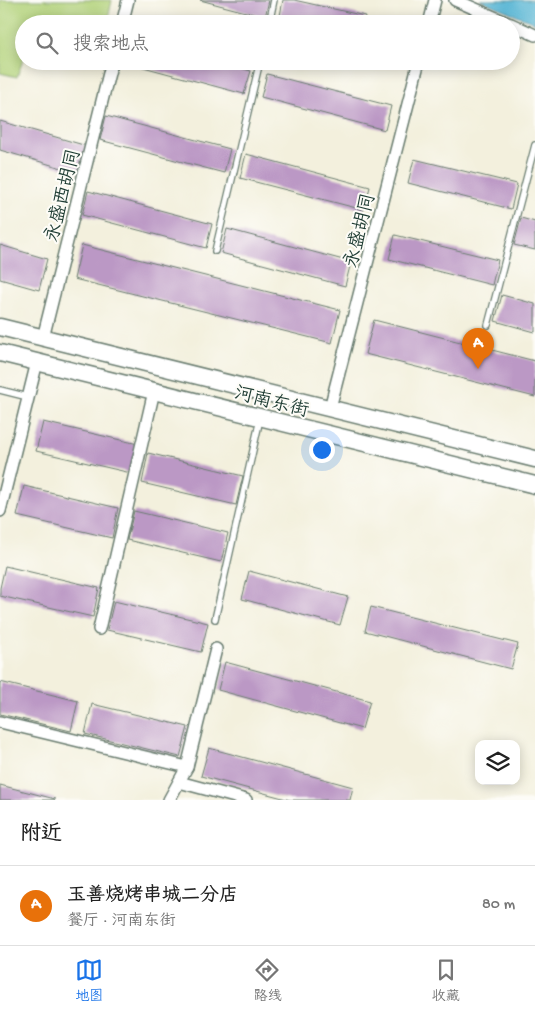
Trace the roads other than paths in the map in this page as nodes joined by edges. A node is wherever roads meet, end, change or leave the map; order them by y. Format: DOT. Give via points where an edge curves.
graph roads {
  1 [pos="128,0"];
  2 [pos="274,0"];
  3 [pos="435,0"];
  4 [pos="455,0"];
  5 [pos="124,15"];
  6 [pos="271,15"];
  7 [pos="431,15"];
  8 [pos="489,15"];
  9 [pos="520,28"];
  10 [pos="535,35"];
  11 [pos="110,70"];
  12 [pos="258,70"];
  13 [pos="417,70"];
  14 [pos="535,145"];
  15 [pos="215,251"];
  16 [pos="488,325"];
  17 [pos="0,327"];
  18 [pos="43,338"];
  19 [pos="0,353"];
  20 [pos="37,362"];
  21 [pos="0,390"];
  22 [pos="154,391"];
  23 [pos="28,397"];
  24 [pos="330,408"];
  25 [pos="260,417"];
  26 [pos="535,459"];
  27 [pos="5,468"];
  28 [pos="535,485"];
  29 [pos="0,511"];
  30 [pos="215,619"];
  31 [pos="99,629"];
  32 [pos="216,648"];
  33 [pos="0,722"];
  34 [pos="187,767"];
  35 [pos="179,782"];
  36 [pos="169,800"];
  37 [pos="246,800"];
  1 -- 5 [label="street"];
  2 -- 6 [label="lane"];
  3 -- 7 [label="street"];
  4 -- 8 [label="street"];
  9 -- 10 [label="street"];
  11 -- 18 [label="street, 永盛西胡同"];
  12 -- 15 [label="lane"];
  13 -- 24 [label="street, 永盛胡同"];
  14 -- 16 [label="lane"];
  17 -- 18 [label="main road, 河南东街"];
  18 -- 24 [label="main road, 河南东街"];
  19 -- 20 [label="main road, 河南东街"];
  20 -- 22 [label="main road, 河南东街"];
  20 -- 23 [label="street"];
  21 -- 23 [label="lane"];
  22 -- 25 [label="main road, 河南东街"];
  22 -- 31 [label="street"];
  23 -- 27 [label="street"];
  24 -- 26 [label="main road, 河南东街"];
  25 -- 28 [label="main road, 河南东街"];
  25 -- 30 [label="lane"];
  27 -- 29 [label="street"];
  32 -- 34 [label="street"];
  33 -- 34 [label="street"];
  34 -- 35 [label="street"];
  35 -- 36 [label="street"];
  35 -- 37 [label="street"];
}
